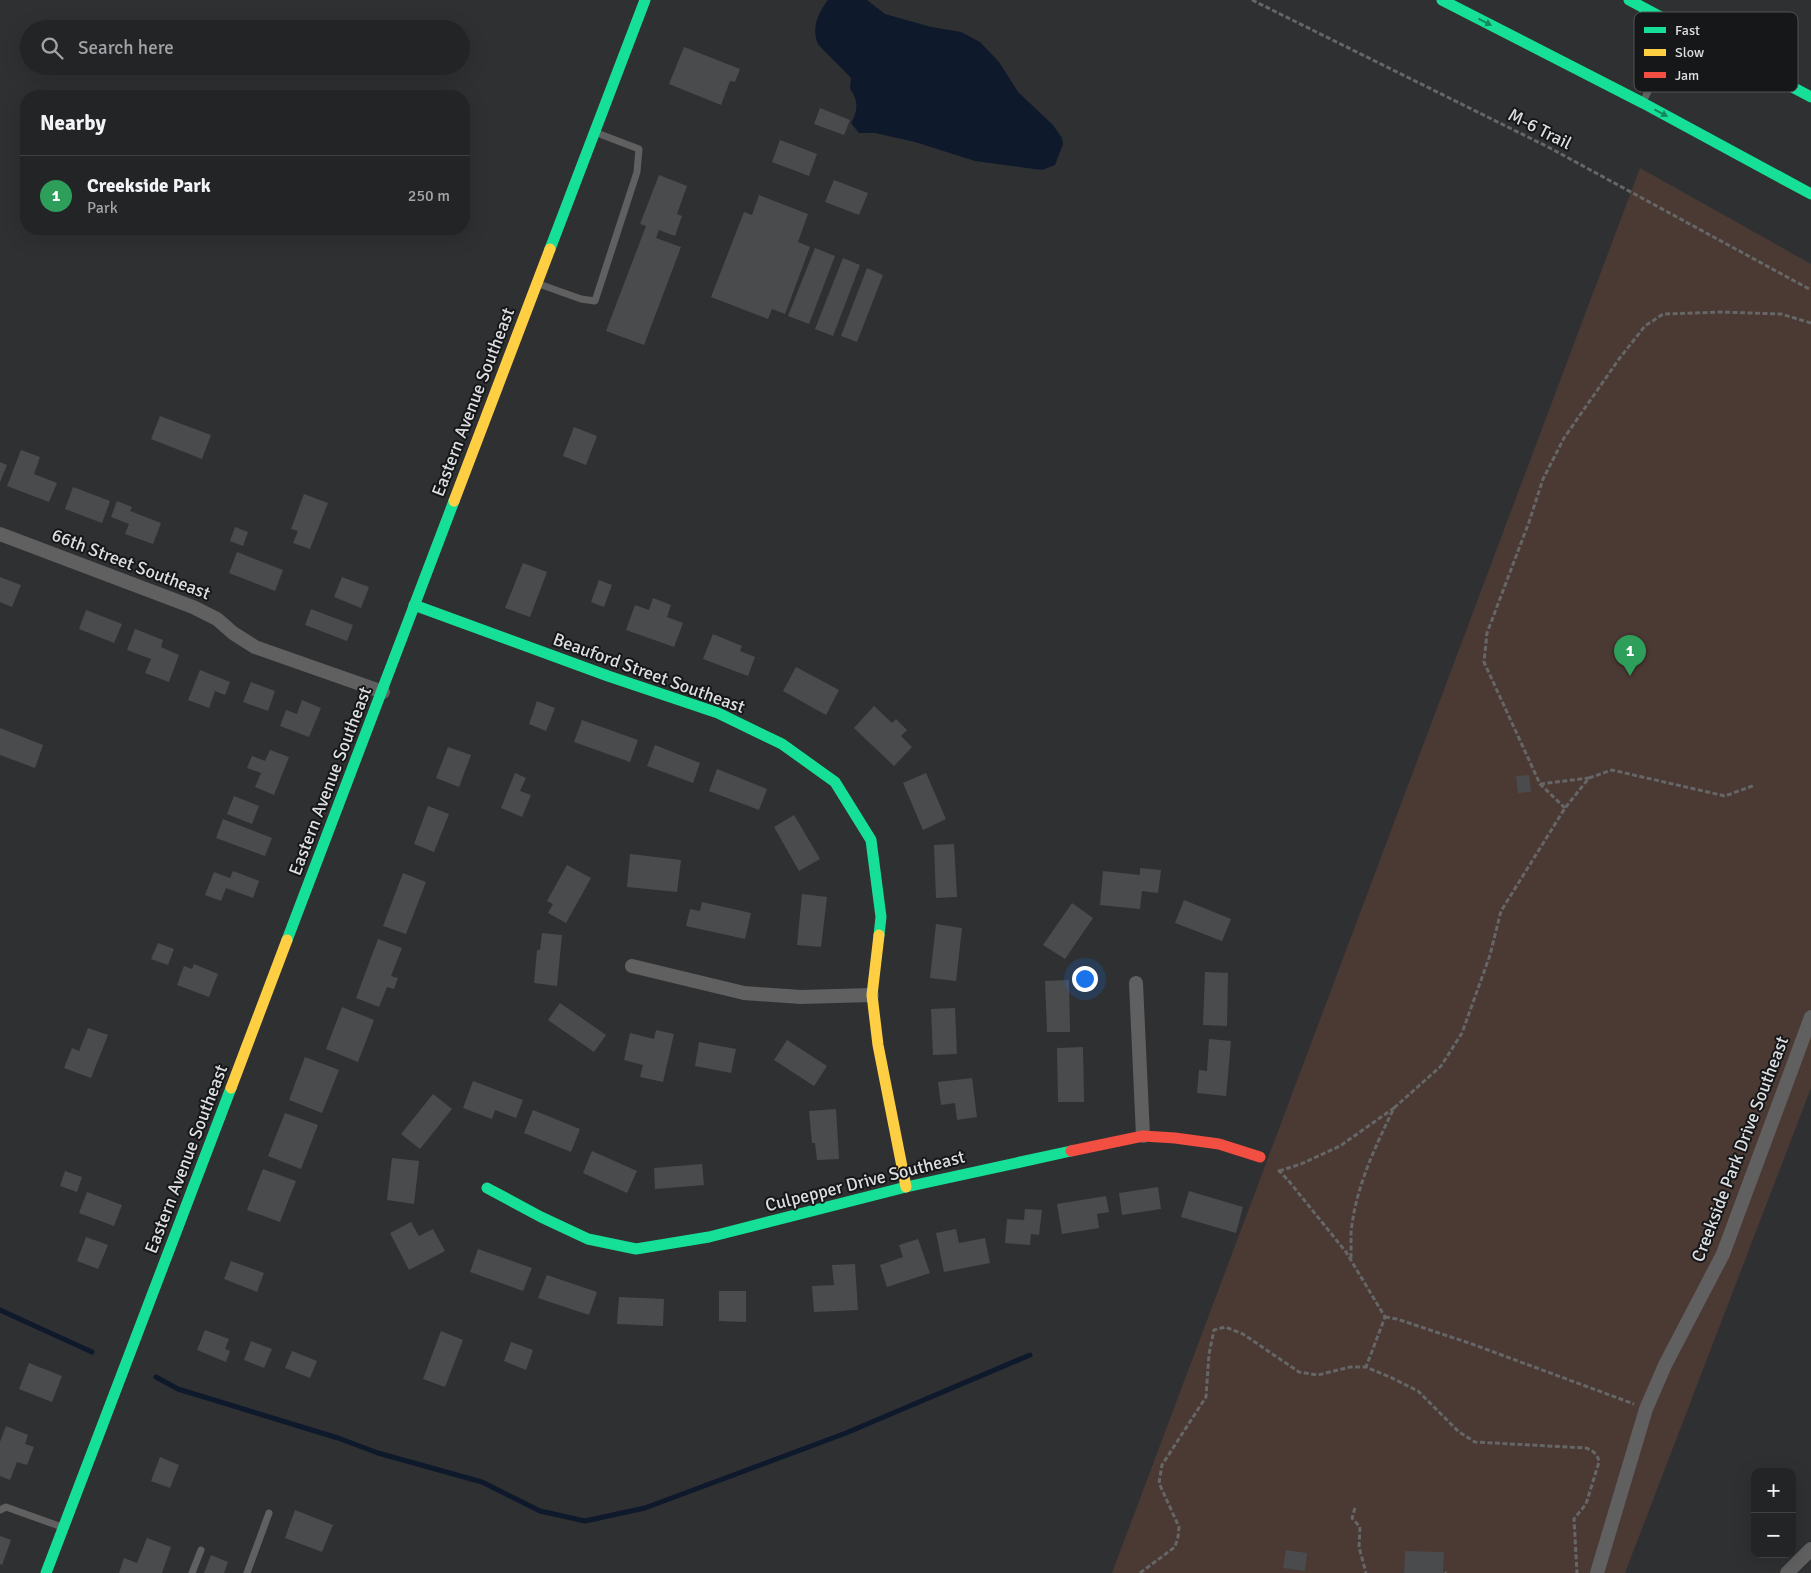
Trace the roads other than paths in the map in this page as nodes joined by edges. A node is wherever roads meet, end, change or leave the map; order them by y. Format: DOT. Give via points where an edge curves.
graph roads {
  1 [pos="644,0"];
  2 [pos="1442,0"];
  3 [pos="1630,0"];
  4 [pos="1653,12"];
  5 [pos="1798,90"];
  6 [pos="1648,92"];
  7 [pos="1811,97"];
  8 [pos="1643,103"];
  9 [pos="595,132"];
  10 [pos="1811,194"];
  11 [pos="537,284"];
  12 [pos="0,534"];
  13 [pos="414,605"];
  14 [pos="383,692"];
  15 [pos="632,966"];
  16 [pos="1136,983"];
  17 [pos="872,995"];
  18 [pos="1811,1017"];
  19 [pos="1143,1136"];
  20 [pos="1260,1157"];
  21 [pos="906,1187"];
  22 [pos="487,1188"];
  23 [pos="0,1510"];
  24 [pos="269,1513"];
  25 [pos="63,1528"];
  26 [pos="1811,1549"];
  27 [pos="200,1550"];
  28 [pos="46,1573"];
  29 [pos="192,1573"];
  30 [pos="247,1573"];
  31 [pos="1597,1573"];
  32 [pos="1786,1573"];
  1 -- 9 [label="main road, Eastern Avenue Southeast"];
  2 -- 8 [label="main road, one-way"];
  3 -- 4 [label="main road"];
  5 -- 7 [label="main road"];
  6 -- 8 [label="lane"];
  8 -- 10 [label="main road, one-way"];
  9 -- 11 [label="main road, Eastern Avenue Southeast"];
  9 -- 11 [label="lane" via="638,149 637,172 595,301"];
  11 -- 13 [label="main road, Eastern Avenue Southeast"];
  12 -- 14 [label="street, 66th Street Southeast" via="193,607 217,619 256,647"];
  13 -- 14 [label="main road, Eastern Avenue Southeast"];
  13 -- 17 [label="main road, Beauford Street Southeast" via="718,713 782,744 835,782 872,840 881,917"];
  14 -- 25 [label="main road, Eastern Avenue Southeast"];
  15 -- 17 [label="street" via="744,993 801,997"];
  16 -- 19 [label="street"];
  17 -- 21 [label="main road, Beauford Street Southeast" via="878,1045"];
  18 -- 31 [label="street, Creekside Park Drive Southeast" via="1723,1254 1665,1365 1646,1409"];
  19 -- 20 [label="main road, Culpepper Drive Southeast" via="1219,1144"];
  19 -- 21 [label="main road, Culpepper Drive Southeast"];
  21 -- 22 [label="main road, Culpepper Drive Southeast" via="709,1237 636,1249 588,1239"];
  23 -- 25 [label="lane" via="6,1507"];
  24 -- 30 [label="lane"];
  25 -- 28 [label="main road, Eastern Avenue Southeast"];
  26 -- 32 [label="street"];
  27 -- 29 [label="lane"];
}
